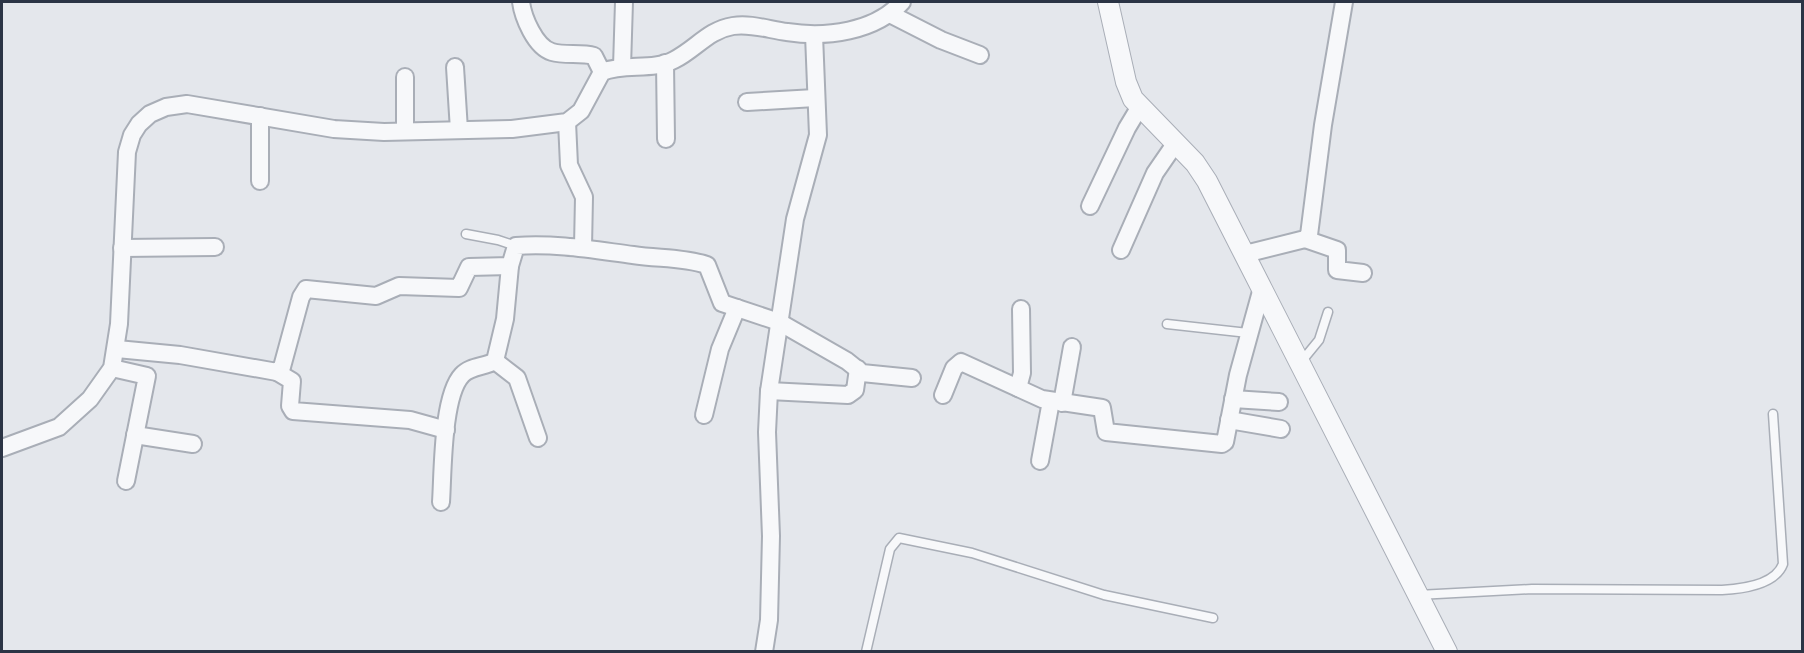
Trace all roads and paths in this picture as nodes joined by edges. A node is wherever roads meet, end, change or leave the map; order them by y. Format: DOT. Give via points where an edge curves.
graph roads {
  1 [pos="521,2"];
  2 [pos="624,2"];
  3 [pos="1108,2"];
  4 [pos="1344,2"];
  5 [pos="896,8"];
  6 [pos="814,35"];
  7 [pos="980,55"];
  8 [pos="665,63"];
  9 [pos="455,67"];
  10 [pos="622,67"];
  11 [pos="602,72"];
  12 [pos="405,77"];
  13 [pos="815,98"];
  14 [pos="747,102"];
  15 [pos="1139,108"];
  16 [pos="260,116"];
  17 [pos="567,122"];
  18 [pos="459,130"];
  19 [pos="405,131"];
  20 [pos="666,140"];
  21 [pos="1175,144"];
  22 [pos="261,181"];
  23 [pos="1090,206"];
  24 [pos="466,234"];
  25 [pos="1305,239"];
  26 [pos="516,246"];
  27 [pos="215,247"];
  28 [pos="583,247"];
  29 [pos="122,248"];
  30 [pos="1121,250"];
  31 [pos="1245,255"];
  32 [pos="510,266"];
  33 [pos="1363,273"];
  34 [pos="1263,288"];
  35 [pos="737,308"];
  36 [pos="1021,309"];
  37 [pos="1328,312"];
  38 [pos="779,322"];
  39 [pos="1167,324"];
  40 [pos="1248,333"];
  41 [pos="1072,347"];
  42 [pos="117,349"];
  43 [pos="495,361"];
  44 [pos="1300,362"];
  45 [pos="112,368"];
  46 [pos="858,369"];
  47 [pos="277,372"];
  48 [pos="912,378"];
  49 [pos="1018,388"];
  50 [pos="769,391"];
  51 [pos="943,395"];
  52 [pos="1233,399"];
  53 [pos="1057,402"];
  54 [pos="1279,402"];
  55 [pos="1773,414"];
  56 [pos="704,415"];
  57 [pos="1229,420"];
  58 [pos="1281,429"];
  59 [pos="446,430"];
  60 [pos="135,435"];
  61 [pos="538,438"];
  62 [pos="193,444"];
  63 [pos="2,448"];
  64 [pos="1040,461"];
  65 [pos="126,481"];
  66 [pos="441,502"];
  67 [pos="1418,595"];
  68 [pos="1213,618"];
  69 [pos="764,651"];
  70 [pos="866,651"];
  71 [pos="1447,651"];
  1 -- 11 [label="street" via="525,18 544,48 554,53 594,56"];
  2 -- 10 [label="street"];
  3 -- 15 [label="street" via="1126,82"];
  4 -- 25 [label="street" via="1323,125 1312,230"];
  5 -- 6 [label="street" via="871,25"];
  5 -- 7 [label="street" via="941,40"];
  6 -- 8 [label="street" via="735,25 710,33"];
  6 -- 13 [label="street"];
  8 -- 10 [label="street"];
  8 -- 20 [label="street"];
  9 -- 18 [label="street"];
  10 -- 11 [label="street"];
  11 -- 17 [label="street" via="581,111"];
  12 -- 19 [label="street"];
  13 -- 14 [label="street"];
  13 -- 38 [label="street" via="818,135 795,219"];
  15 -- 21 [label="street"];
  15 -- 23 [label="street"];
  16 -- 19 [label="street" via="328,128"];
  16 -- 22 [label="street"];
  16 -- 29 [label="street" via="187,104 166,106 138,124 127,152"];
  17 -- 18 [label="street"];
  17 -- 28 [label="street" via="569,165 584,197"];
  18 -- 19 [label="street"];
  21 -- 30 [label="street" via="1155,172"];
  21 -- 31 [label="street" via="1207,181"];
  24 -- 26 [label="lane"];
  25 -- 31 [label="street"];
  25 -- 33 [label="street" via="1337,250 1337,270"];
  26 -- 28 [label="street"];
  26 -- 32 [label="street"];
  27 -- 29 [label="street"];
  28 -- 35 [label="street" via="688,259 707,265 720,300"];
  29 -- 42 [label="street"];
  31 -- 34 [label="street"];
  32 -- 43 [label="street" via="505,319"];
  32 -- 47 [label="street" via="471,266 459,288 399,286 376,296 306,290 282,367"];
  34 -- 40 [label="street"];
  34 -- 44 [label="street"];
  35 -- 38 [label="street"];
  35 -- 56 [label="street" via="720,349"];
  36 -- 49 [label="street" via="1022,373"];
  37 -- 44 [label="lane" via="1318,340"];
  38 -- 46 [label="street"];
  38 -- 50 [label="street"];
  39 -- 40 [label="lane"];
  40 -- 52 [label="street"];
  41 -- 53 [label="street"];
  42 -- 45 [label="street"];
  42 -- 47 [label="street" via="180,355"];
  43 -- 59 [label="street" via="471,369 458,380"];
  43 -- 61 [label="street" via="517,378"];
  44 -- 67 [label="street"];
  45 -- 60 [label="street" via="147,376"];
  45 -- 63 [label="street" via="90,399 59,427"];
  46 -- 48 [label="street" via="862,373"];
  46 -- 50 [label="street" via="855,390 848,395"];
  47 -- 59 [label="street" via="292,381 293,411 410,420"];
  49 -- 51 [label="street" via="961,362 954,368"];
  49 -- 53 [label="street"];
  50 -- 69 [label="street" via="771,536 769,620"];
  52 -- 54 [label="street"];
  52 -- 57 [label="street"];
  53 -- 57 [label="street" via="1102,408 1106,432 1217,444 1225,442"];
  53 -- 64 [label="street"];
  55 -- 67 [label="lane" via="1783,564 1776,575 1747,587 1722,590 1532,589"];
  57 -- 58 [label="street"];
  59 -- 66 [label="street"];
  60 -- 62 [label="street"];
  60 -- 65 [label="street"];
  67 -- 71 [label="street"];
  68 -- 70 [label="lane" via="1104,594 972,553 899,538 890,549"];
}
